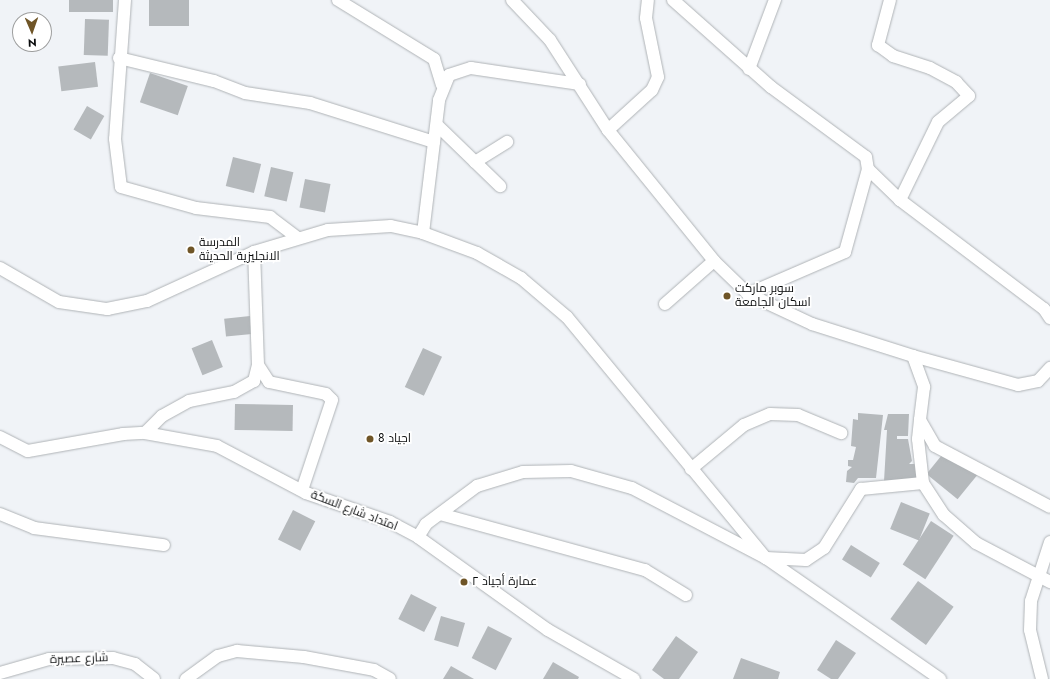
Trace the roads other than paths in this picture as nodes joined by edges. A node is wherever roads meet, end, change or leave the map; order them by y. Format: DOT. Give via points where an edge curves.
graph roads {
  1 [pos="125,0"];
  2 [pos="338,0"];
  3 [pos="512,0"];
  4 [pos="648,0"];
  5 [pos="673,0"];
  6 [pos="776,0"];
  7 [pos="890,0"];
  8 [pos="119,58"];
  9 [pos="749,69"];
  10 [pos="580,84"];
  11 [pos="442,85"];
  12 [pos="437,125"];
  13 [pos="608,130"];
  14 [pos="434,142"];
  15 [pos="508,142"];
  16 [pos="475,162"];
  17 [pos="868,169"];
  18 [pos="500,186"];
  19 [pos="900,200"];
  20 [pos="423,232"];
  21 [pos="297,237"];
  22 [pos="254,252"];
  23 [pos="714,261"];
  24 [pos="0,268"];
  25 [pos="748,294"];
  26 [pos="665,304"];
  27 [pos="1050,318"];
  28 [pos="913,356"];
  29 [pos="258,365"];
  30 [pos="1050,368"];
  31 [pos="920,420"];
  32 [pos="145,433"];
  33 [pos="841,433"];
  34 [pos="0,437"];
  35 [pos="691,469"];
  36 [pos="923,483"];
  37 [pos="302,490"];
  38 [pos="1050,507"];
  39 [pos="0,514"];
  40 [pos="440,514"];
  41 [pos="418,537"];
  42 [pos="1050,542"];
  43 [pos="164,545"];
  44 [pos="766,558"];
  45 [pos="1036,578"];
  46 [pos="1050,582"];
  47 [pos="686,595"];
  48 [pos="0,673"];
  49 [pos="154,679"];
  50 [pos="186,679"];
  51 [pos="390,679"];
  52 [pos="634,679"];
  53 [pos="940,679"];
  54 [pos="1042,679"];
  1 -- 8 [label="street"];
  2 -- 11 [label="street" via="434,59"];
  3 -- 10 [label="street" via="541,29"];
  4 -- 13 [label="street" via="646,18 658,77 652,90"];
  5 -- 9 [label="street"];
  6 -- 9 [label="street"];
  7 -- 19 [label="street" via="878,45 893,56 943,75 969,96 938,122"];
  8 -- 14 [label="street" via="214,81 245,93 310,103"];
  8 -- 21 [label="street" via="115,139 121,187 196,208 270,217"];
  9 -- 17 [label="street" via="797,108 850,142 866,157"];
  10 -- 11 [label="street" via="471,68 458,70"];
  10 -- 13 [label="street"];
  11 -- 12 [label="street"];
  12 -- 14 [label="street"];
  12 -- 16 [label="street"];
  13 -- 23 [label="street"];
  14 -- 20 [label="street"];
  15 -- 16 [label="street"];
  16 -- 18 [label="street"];
  17 -- 19 [label="street"];
  17 -- 25 [label="street" via="845,252"];
  19 -- 27 [label="street" via="1044,309"];
  20 -- 21 [label="street" via="391,226 359,226"];
  20 -- 35 [label="street" via="501,265 547,298 641,403"];
  21 -- 22 [label="street"];
  22 -- 24 [label="street" via="147,301 107,309 59,302"];
  22 -- 29 [label="street"];
  23 -- 25 [label="street"];
  23 -- 26 [label="street"];
  25 -- 28 [label="street" via="812,324"];
  28 -- 30 [label="street" via="1018,385 1038,381"];
  28 -- 31 [label="street" via="924,387"];
  29 -- 32 [label="street" via="254,381 234,392 189,401 162,416"];
  29 -- 37 [label="street" via="268,382 326,394 332,400"];
  31 -- 36 [label="street" via="918,439"];
  31 -- 38 [label="street" via="935,446"];
  32 -- 34 [label="street, امتداد شارع السكة" via="89,439 35,451 15,448"];
  32 -- 37 [label="street, امتداد شارع السكة" via="217,446"];
  33 -- 35 [label="street" via="798,415 770,414 744,425"];
  35 -- 44 [label="street"];
  36 -- 44 [label="street" via="861,489 824,548 806,560"];
  36 -- 45 [label="street" via="944,515 976,543"];
  37 -- 41 [label="street, امتداد شارع السكة" via="390,522"];
  39 -- 43 [label="street" via="34,528 99,539"];
  40 -- 41 [label="street" via="426,524"];
  40 -- 44 [label="street" via="477,486 523,472 571,471 632,488"];
  40 -- 47 [label="street" via="645,570"];
  41 -- 52 [label="street, امتداد شارع السكة" via="548,630"];
  42 -- 45 [label="street"];
  44 -- 53 [label="street"];
  45 -- 46 [label="street"];
  45 -- 54 [label="street" via="1031,601 1030,630"];
  48 -- 49 [label="street, شارع عصيرة" via="49,659 113,658 135,664"];
  50 -- 51 [label="street" via="218,656 237,651 304,657 374,670"];
}
